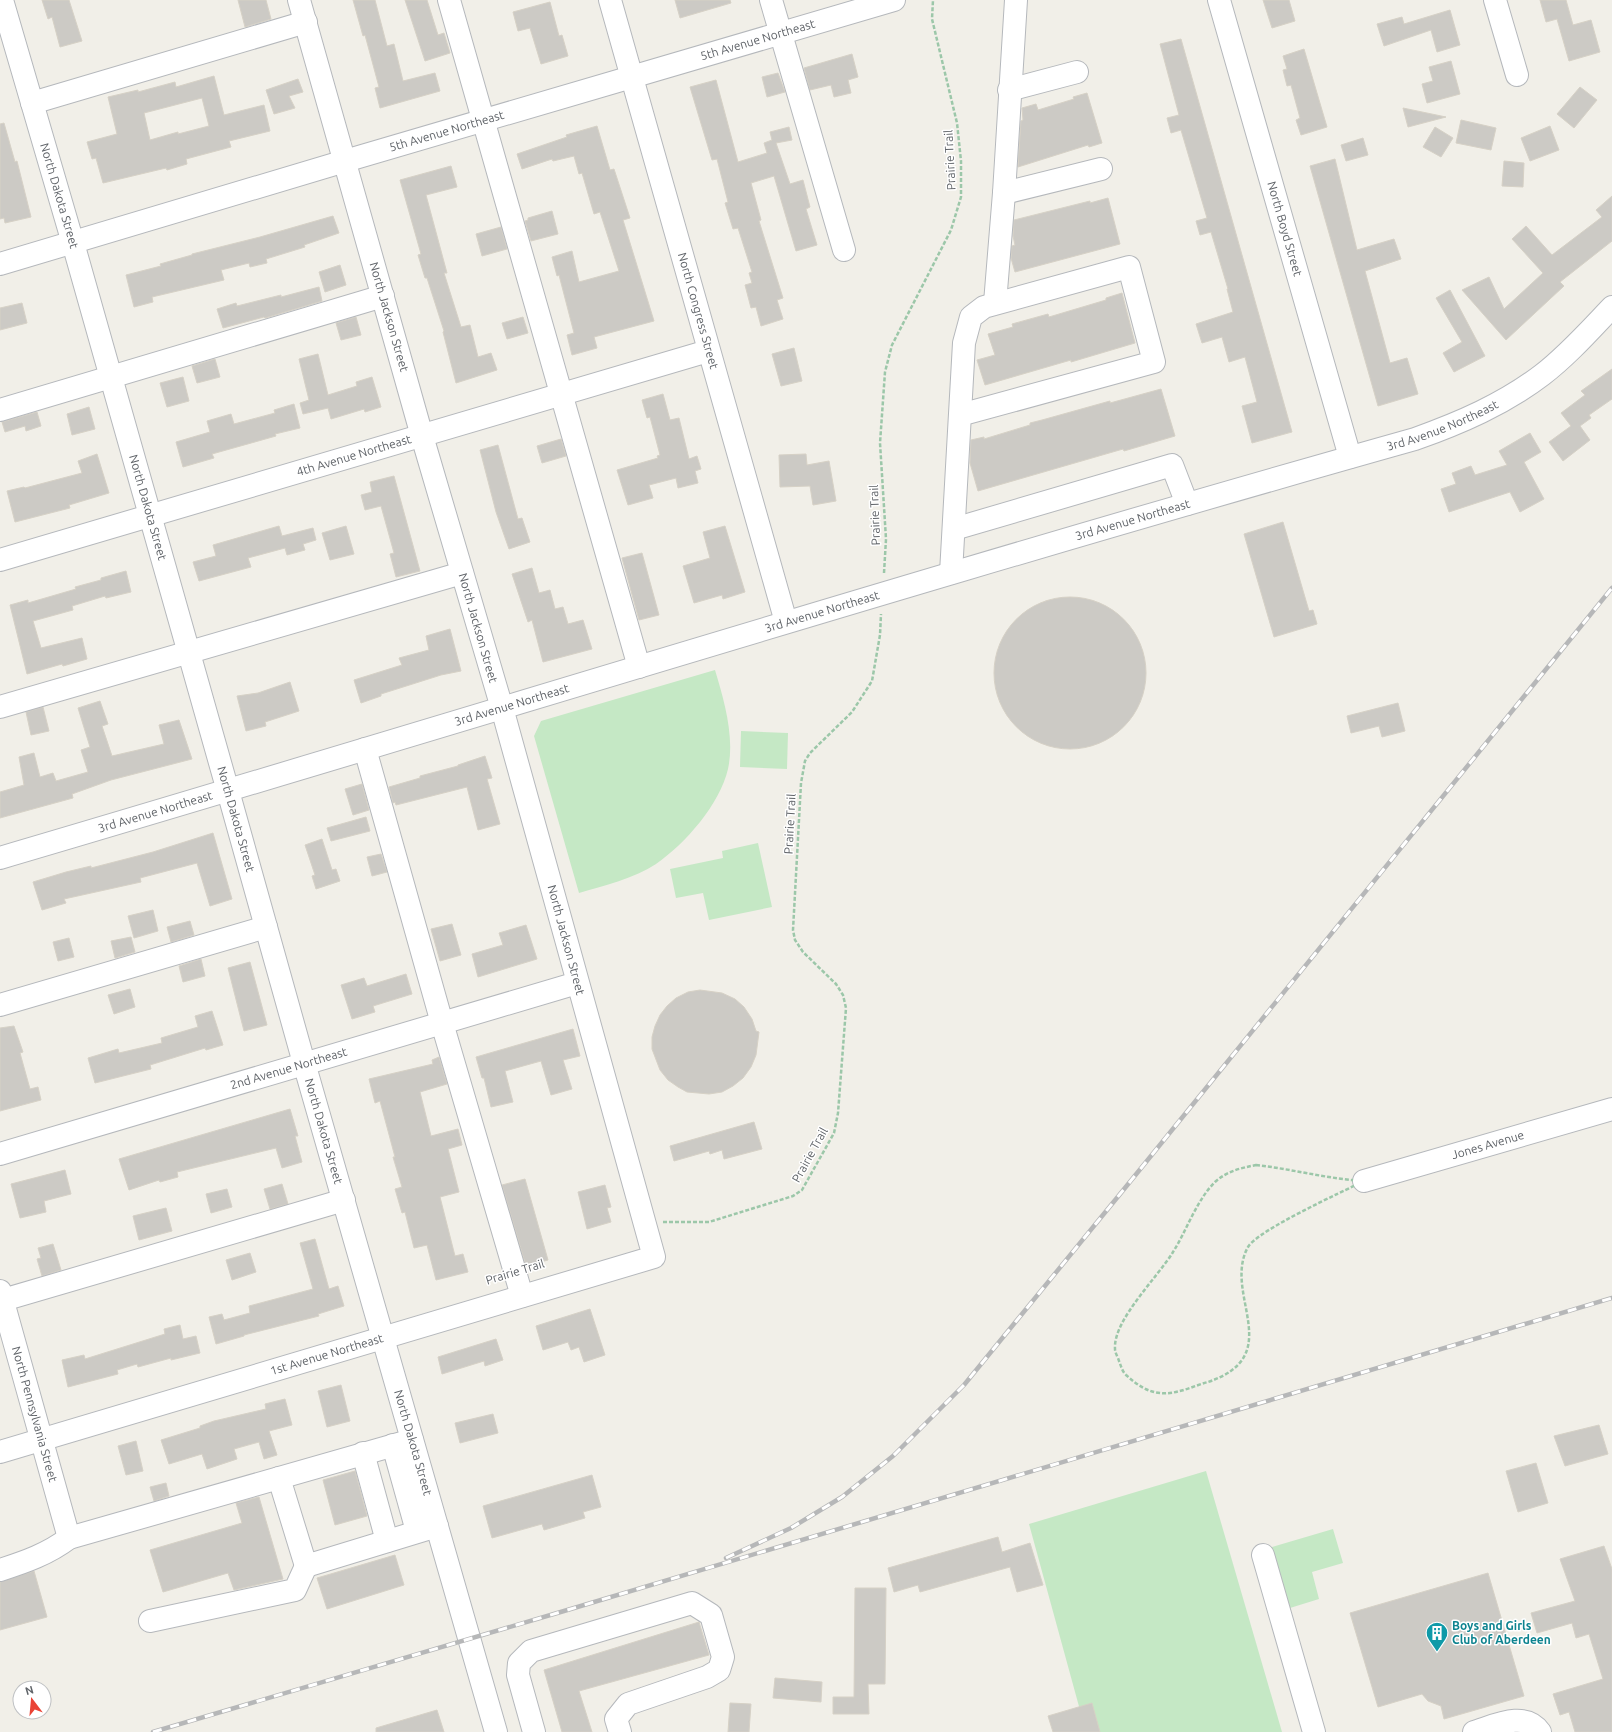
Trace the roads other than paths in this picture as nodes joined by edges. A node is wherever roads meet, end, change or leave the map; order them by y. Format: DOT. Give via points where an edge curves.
graph roads {
  1 [pos="2,0"];
  2 [pos="299,0"];
  3 [pos="449,0"];
  4 [pos="610,0"];
  5 [pos="771,0"];
  6 [pos="894,0"];
  7 [pos="1016,0"];
  8 [pos="1219,0"];
  9 [pos="1495,0"];
  10 [pos="306,22"];
  11 [pos="781,33"];
  12 [pos="1077,72"];
  13 [pos="1517,75"];
  14 [pos="631,77"];
  15 [pos="1009,90"];
  16 [pos="32,103"];
  17 [pos="484,120"];
  18 [pos="345,161"];
  19 [pos="1101,169"];
  20 [pos="1004,193"];
  21 [pos="73,243"];
  22 [pos="844,250"];
  23 [pos="0,264"];
  24 [pos="383,296"];
  25 [pos="995,303"];
  26 [pos="1612,307"];
  27 [pos="708,351"];
  28 [pos="110,377"];
  29 [pos="561,395"];
  30 [pos="0,410"];
  31 [pos="960,415"];
  32 [pos="422,436"];
  33 [pos="1350,457"];
  34 [pos="1187,504"];
  35 [pos="149,516"];
  36 [pos="954,529"];
  37 [pos="0,560"];
  38 [pos="462,573"];
  39 [pos="951,573"];
  40 [pos="786,622"];
  41 [pos="188,652"];
  42 [pos="639,667"];
  43 [pos="0,707"];
  44 [pos="502,708"];
  45 [pos="365,749"];
  46 [pos="228,791"];
  47 [pos="0,858"];
  48 [pos="266,927"];
  49 [pos="578,983"];
  50 [pos="0,1005"];
  51 [pos="442,1023"];
  52 [pos="304,1063"];
  53 [pos="1612,1109"];
  54 [pos="0,1154"];
  55 [pos="1364,1181"];
  56 [pos="344,1200"];
  57 [pos="654,1257"];
  58 [pos="1,1296"];
  59 [pos="522,1296"];
  60 [pos="384,1337"];
  61 [pos="42,1439"];
  62 [pos="402,1442"];
  63 [pos="0,1452"];
  64 [pos="363,1454"];
  65 [pos="279,1478"];
  66 [pos="427,1528"];
  67 [pos="69,1538"];
  68 [pos="387,1541"];
  69 [pos="1263,1555"];
  70 [pos="306,1566"];
  71 [pos="0,1570"];
  72 [pos="150,1621"];
  73 [pos="496,1732"];
  74 [pos="534,1732"];
  75 [pos="620,1732"];
  76 [pos="1314,1732"];
  77 [pos="1474,1732"];
  78 [pos="1540,1732"];
  1 -- 16 [label="street, North Dakota Street"];
  2 -- 10 [label="street, North Jackson Street"];
  3 -- 17 [label="street"];
  4 -- 14 [label="street, North Congress Street"];
  5 -- 11 [label="street"];
  6 -- 11 [label="street, 5th Avenue Northeast"];
  7 -- 15 [label="street"];
  8 -- 33 [label="street, North Boyd Street"];
  9 -- 13 [label="street"];
  10 -- 16 [label="street"];
  10 -- 18 [label="street, North Jackson Street"];
  11 -- 14 [label="street, 5th Avenue Northeast"];
  11 -- 22 [label="street"];
  12 -- 15 [label="street"];
  14 -- 17 [label="street, 5th Avenue Northeast"];
  14 -- 27 [label="street, North Congress Street"];
  15 -- 20 [label="street"];
  16 -- 21 [label="street, North Dakota Street"];
  17 -- 18 [label="street, 5th Avenue Northeast"];
  17 -- 29 [label="street"];
  18 -- 21 [label="street, 5th Avenue Northeast"];
  18 -- 24 [label="street, North Jackson Street"];
  19 -- 20 [label="street"];
  20 -- 25 [label="street"];
  21 -- 23 [label="street, 5th Avenue Northeast"];
  21 -- 28 [label="street, North Dakota Street"];
  24 -- 28 [label="street"];
  24 -- 32 [label="street, North Jackson Street"];
  25 -- 31 [label="street" via="984,307 971,317 964,343"];
  25 -- 31 [label="street" via="1129,267 1154,362"];
  26 -- 33 [label="street, 3rd Avenue Northeast" via="1543,374 1511,396 1454,425"];
  27 -- 29 [label="street, 4th Avenue Northeast"];
  27 -- 40 [label="street, North Congress Street"];
  28 -- 30 [label="street"];
  28 -- 35 [label="street, North Dakota Street"];
  29 -- 32 [label="street, 4th Avenue Northeast"];
  29 -- 42 [label="street"];
  31 -- 36 [label="street"];
  32 -- 35 [label="street, 4th Avenue Northeast"];
  32 -- 38 [label="street, North Jackson Street"];
  33 -- 34 [label="street, 3rd Avenue Northeast"];
  34 -- 36 [label="street" via="1172,465"];
  34 -- 39 [label="street, 3rd Avenue Northeast"];
  35 -- 37 [label="street, 4th Avenue Northeast"];
  35 -- 41 [label="street, North Dakota Street"];
  36 -- 39 [label="street"];
  38 -- 41 [label="street"];
  38 -- 44 [label="street, North Jackson Street"];
  39 -- 40 [label="street, 3rd Avenue Northeast"];
  40 -- 42 [label="street, 3rd Avenue Northeast"];
  41 -- 43 [label="street"];
  41 -- 46 [label="street, North Dakota Street"];
  42 -- 44 [label="street, 3rd Avenue Northeast"];
  44 -- 45 [label="street, 3rd Avenue Northeast"];
  44 -- 49 [label="street, North Jackson Street"];
  45 -- 46 [label="street, 3rd Avenue Northeast"];
  45 -- 51 [label="street"];
  46 -- 47 [label="street, 3rd Avenue Northeast"];
  46 -- 48 [label="street, North Dakota Street"];
  48 -- 50 [label="street"];
  48 -- 52 [label="street, North Dakota Street"];
  49 -- 51 [label="street, 2nd Avenue Northeast"];
  49 -- 57 [label="street, North Jackson Street"];
  51 -- 52 [label="street, 2nd Avenue Northeast"];
  51 -- 59 [label="street"];
  52 -- 54 [label="street, 2nd Avenue Northeast"];
  52 -- 56 [label="street, North Dakota Street"];
  53 -- 55 [label="street, Jones Avenue"];
  56 -- 58 [label="street"];
  56 -- 60 [label="street, North Dakota Street"];
  57 -- 59 [label="street, 1st Avenue Northeast"];
  58 -- 61 [label="street, North Pennsylvania Street"];
  59 -- 60 [label="street, 1st Avenue Northeast"];
  60 -- 61 [label="street, 1st Avenue Northeast"];
  60 -- 62 [label="street, North Dakota Street"];
  61 -- 63 [label="street, 1st Avenue Northeast"];
  61 -- 67 [label="street, North Pennsylvania Street"];
  62 -- 64 [label="street"];
  62 -- 66 [label="street, North Dakota Street"];
  64 -- 65 [label="street"];
  64 -- 68 [label="street"];
  65 -- 67 [label="street"];
  65 -- 70 [label="street"];
  66 -- 68 [label="street"];
  66 -- 73 [label="street, North Dakota Street" via="469,1639"];
  67 -- 71 [label="street" via="55,1549"];
  68 -- 70 [label="street"];
  69 -- 76 [label="street"];
  70 -- 72 [label="street" via="296,1590"];
  74 -- 75 [label="street" via="518,1675 519,1663 531,1651 692,1603 711,1615 723,1657 719,1670 707,1677 628,1704 616,1719"];
  77 -- 78 [label="street" via="1520,1720"];
}
